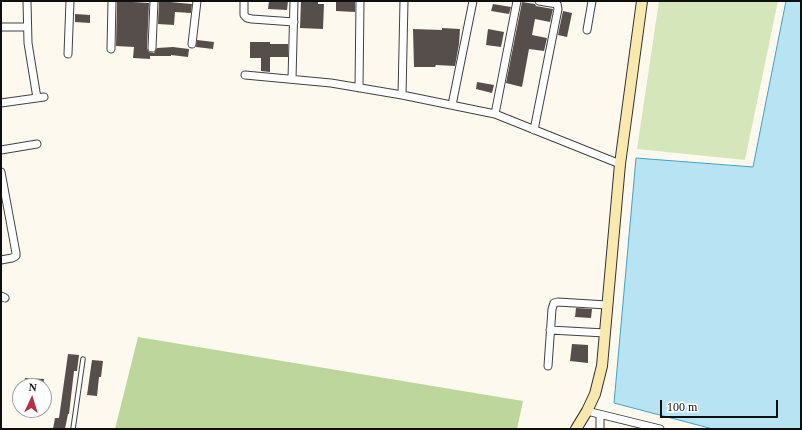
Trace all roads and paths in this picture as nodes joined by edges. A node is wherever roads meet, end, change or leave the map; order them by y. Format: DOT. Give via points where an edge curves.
graph roads {
  1 [pos="27,1"];
  2 [pos="70,1"];
  3 [pos="112,1"];
  4 [pos="154,1"];
  5 [pos="197,1"];
  6 [pos="244,1"];
  7 [pos="294,1"];
  8 [pos="360,1"];
  9 [pos="404,1"];
  10 [pos="473,1"];
  11 [pos="516,1"];
  12 [pos="539,1"];
  13 [pos="592,1"];
  14 [pos="642,1"];
  15 [pos="294,22"];
  16 [pos="1,27"];
  17 [pos="27,27"];
  18 [pos="587,30"];
  19 [pos="192,44"];
  20 [pos="152,48"];
  21 [pos="111,49"];
  22 [pos="68,54"];
  23 [pos="245,75"];
  24 [pos="292,79"];
  25 [pos="359,88"];
  26 [pos="402,95"];
  27 [pos="1,103"];
  28 [pos="452,105"];
  29 [pos="495,114"];
  30 [pos="534,130"];
  31 [pos="37,144"];
  32 [pos="1,150"];
  33 [pos="620,164"];
  34 [pos="1,172"];
  35 [pos="1,260"];
  36 [pos="607,305"];
  37 [pos="550,330"];
  38 [pos="605,333"];
  39 [pos="83,359"];
  40 [pos="548,366"];
  41 [pos="587,411"];
  42 [pos="600,414"];
  43 [pos="73,429"];
  44 [pos="576,429"];
  45 [pos="600,429"];
  46 [pos="660,429"];
  1 -- 17 [label="street"];
  2 -- 22 [label="street"];
  3 -- 21 [label="street"];
  4 -- 20 [label="street"];
  5 -- 19 [label="street"];
  6 -- 15 [label="street" via="244,15 247,18"];
  7 -- 15 [label="street"];
  8 -- 25 [label="street"];
  9 -- 26 [label="street"];
  10 -- 28 [label="street"];
  11 -- 29 [label="street"];
  12 -- 30 [label="street" via="557,4 558,9"];
  13 -- 18 [label="street"];
  14 -- 33 [label="main road"];
  15 -- 24 [label="street"];
  16 -- 17 [label="street"];
  17 -- 27 [label="street" via="29,57 40,98"];
  23 -- 24 [label="street"];
  24 -- 25 [label="street"];
  25 -- 26 [label="street"];
  26 -- 28 [label="street"];
  28 -- 29 [label="street"];
  29 -- 30 [label="street"];
  30 -- 33 [label="street"];
  31 -- 32 [label="street"];
  33 -- 36 [label="main road"];
  34 -- 35 [label="street" via="16,253 12,258"];
  36 -- 37 [label="street" via="554,303"];
  36 -- 38 [label="main road"];
  37 -- 38 [label="street"];
  37 -- 40 [label="street"];
  38 -- 41 [label="main road" via="602,366 595,394"];
  39 -- 43 [label="lane"];
  41 -- 42 [label="street"];
  41 -- 44 [label="main road"];
  42 -- 45 [label="street"];
  42 -- 46 [label="street"];
}
